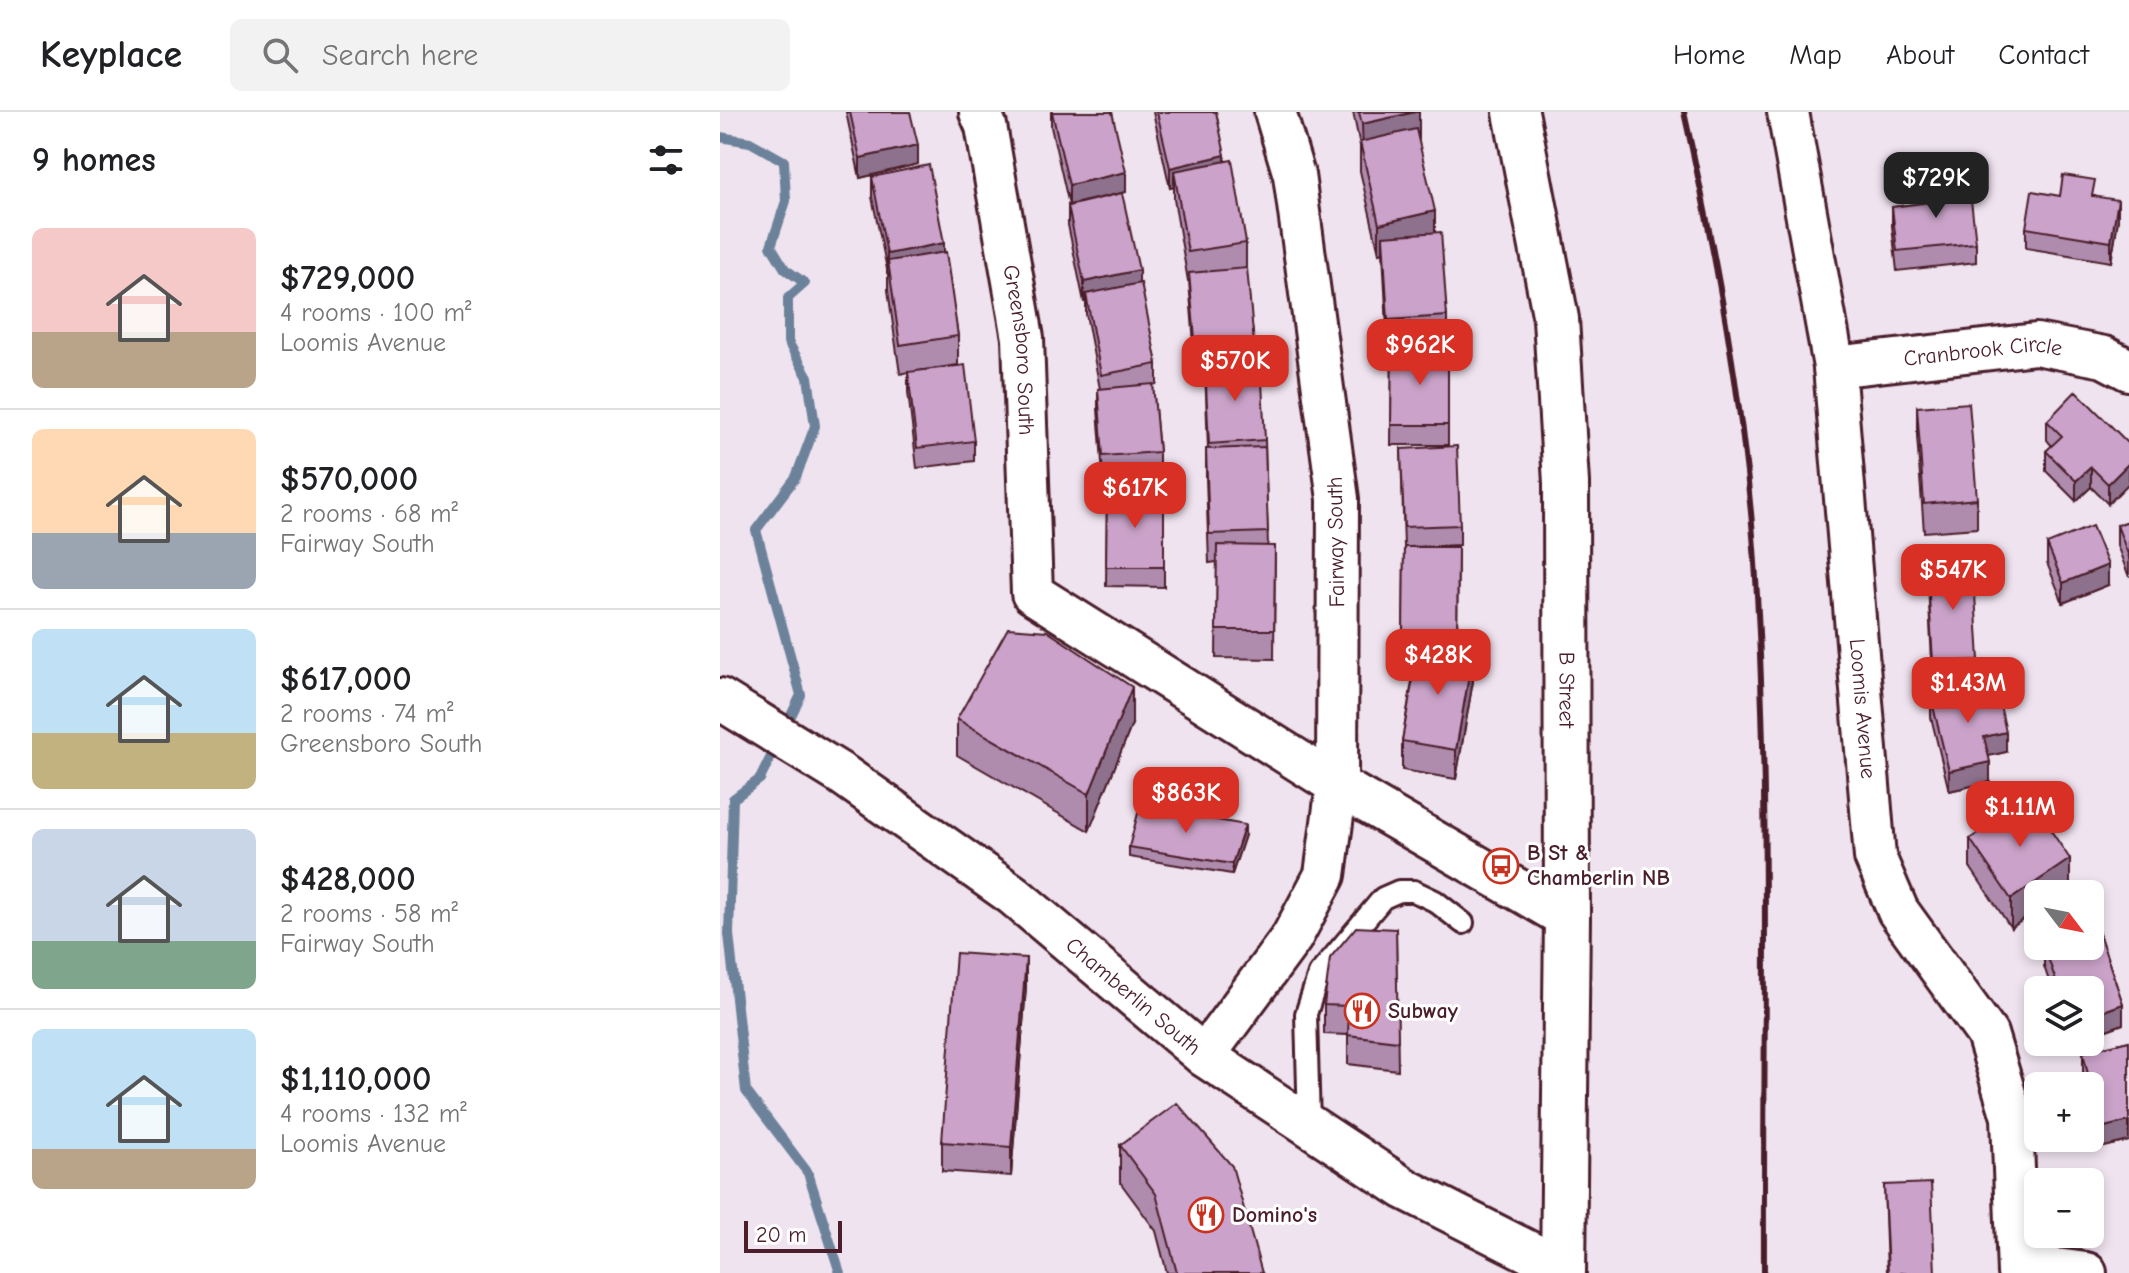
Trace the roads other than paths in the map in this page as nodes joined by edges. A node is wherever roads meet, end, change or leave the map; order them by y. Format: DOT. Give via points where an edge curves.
graph roads {
  1 [pos="980,112"];
  2 [pos="1275,112"];
  3 [pos="1516,112"];
  4 [pos="1788,112"];
  5 [pos="1834,367"];
  6 [pos="2129,370"];
  7 [pos="720,699"];
  8 [pos="1337,785"];
  9 [pos="1567,918"];
  10 [pos="1463,923"];
  11 [pos="1204,1056"];
  12 [pos="1309,1126"];
  13 [pos="2018,1268"];
  14 [pos="1563,1271"];
  15 [pos="2086,1273"];
  1 -- 8 [label="street, Greensboro South" via="1023,338 1032,593"];
  2 -- 8 [label="street, Fairway South" via="1294,175 1338,499"];
  3 -- 9 [label="main road, B Street" via="1558,349 1566,483"];
  4 -- 5 [label="street, Loomis Avenue"];
  5 -- 6 [label="street, Cranbrook Circle" via="2036,344 2104,357"];
  5 -- 13 [label="street, Loomis Avenue" via="1875,857 1898,911 1987,1034 2012,1117"];
  7 -- 11 [label="street, Chamberlin South" via="843,775 1013,895"];
  8 -- 9 [label="street"];
  8 -- 11 [label="street, Fairway South" via="1325,875 1292,937"];
  9 -- 14 [label="main road, B Street"];
  10 -- 12 [label="lane" via="1435,901 1414,891 1399,891 1383,898 1319,974 1306,1014"];
  11 -- 12 [label="street, Chamberlin South"];
  12 -- 14 [label="street, Chamberlin South" via="1405,1189"];
  13 -- 15 [label="street"];
}
